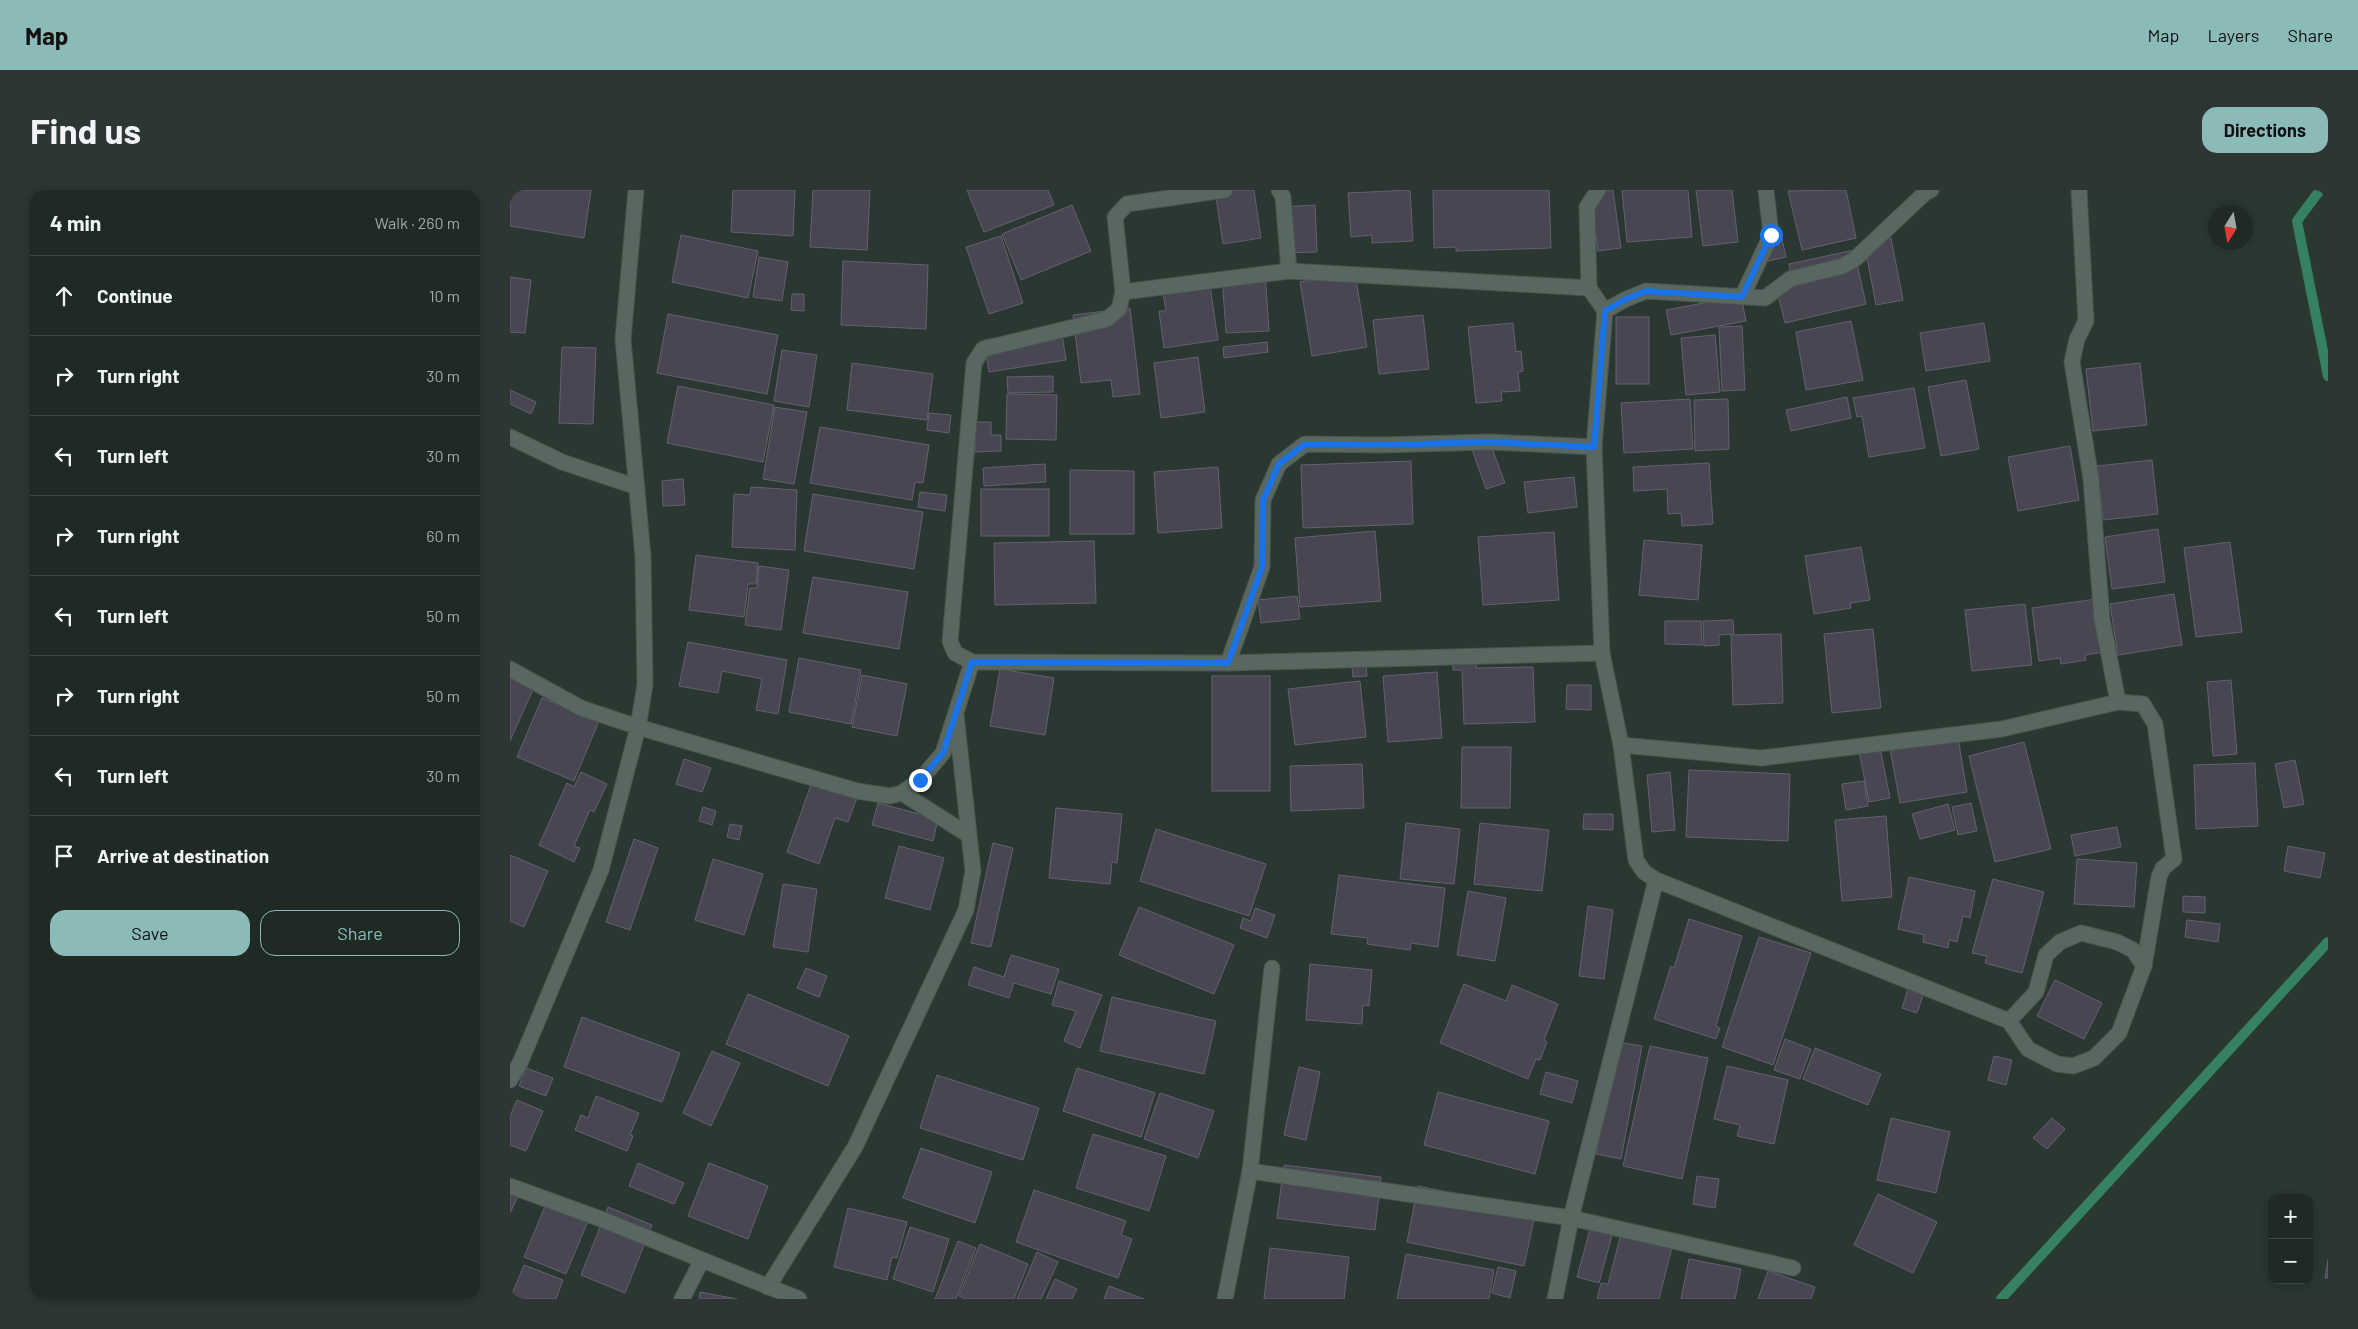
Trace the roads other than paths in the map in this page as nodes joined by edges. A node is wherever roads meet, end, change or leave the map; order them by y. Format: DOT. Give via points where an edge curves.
graph roads {
  1 [pos="636,190"];
  2 [pos="1225,190"];
  3 [pos="1279,190"];
  4 [pos="1598,190"];
  5 [pos="1766,190"];
  6 [pos="1931,190"];
  7 [pos="2079,190"];
  8 [pos="1289,271"];
  9 [pos="1589,288"];
  10 [pos="1123,292"];
  11 [pos="1742,297"];
  12 [pos="1605,311"];
  13 [pos="510,437"];
  14 [pos="1594,447"];
  15 [pos="637,487"];
  16 [pos="1602,653"];
  17 [pos="972,662"];
  18 [pos="1228,663"];
  19 [pos="510,669"];
  20 [pos="2118,702"];
  21 [pos="956,715"];
  22 [pos="638,727"];
  23 [pos="1621,745"];
  24 [pos="902,793"];
  25 [pos="967,834"];
  26 [pos="1656,880"];
  27 [pos="2144,966"];
  28 [pos="1272,968"];
  29 [pos="2009,1021"];
  30 [pos="510,1080"];
  31 [pos="1250,1171"];
  32 [pos="510,1186"];
  33 [pos="1571,1218"];
  34 [pos="702,1260"];
  35 [pos="1794,1268"];
  36 [pos="768,1287"];
  37 [pos="682,1299"];
  38 [pos="798,1299"];
  39 [pos="1225,1299"];
  40 [pos="1555,1299"];
  1 -- 15 [label="street" via="623,339"];
  2 -- 10 [label="street" via="1127,204 1115,217"];
  3 -- 8 [label="street" via="1283,197"];
  4 -- 9 [label="street" via="1587,207"];
  5 -- 11 [label="street" via="1771,235"];
  6 -- 11 [label="street" via="1855,259 1843,266 1790,279 1765,298"];
  7 -- 20 [label="street" via="2086,321 2077,339 2072,362 2091,479 2102,619"];
  8 -- 9 [label="street"];
  8 -- 10 [label="street"];
  9 -- 12 [label="street"];
  10 -- 17 [label="street" via="1119,309 1107,319 983,349 974,363 950,641 955,653"];
  11 -- 12 [label="street" via="1646,291"];
  12 -- 14 [label="street"];
  13 -- 15 [label="street" via="562,462"];
  14 -- 16 [label="street"];
  14 -- 18 [label="street" via="1491,442 1305,444 1279,464 1263,500 1262,567"];
  15 -- 22 [label="street" via="643,556 645,685"];
  16 -- 18 [label="street"];
  16 -- 23 [label="street"];
  17 -- 18 [label="street"];
  17 -- 21 [label="street"];
  19 -- 22 [label="street" via="581,708"];
  20 -- 23 [label="street" via="2002,729 1761,758"];
  20 -- 27 [label="street" via="2143,704 2154,724 2174,859 2158,877"];
  21 -- 24 [label="street" via="943,753 920,780"];
  21 -- 25 [label="street"];
  22 -- 24 [label="street" via="857,791 890,796"];
  22 -- 30 [label="street" via="601,870 520,1064"];
  23 -- 26 [label="street" via="1636,860 1644,872"];
  24 -- 25 [label="street"];
  25 -- 36 [label="street" via="973,871 966,910 855,1146"];
  26 -- 29 [label="street"];
  26 -- 33 [label="street"];
  27 -- 29 [label="street" via="2133,950 2117,942 2081,933 2060,942 2046,955 2036,992"];
  27 -- 29 [label="street" via="2119,1033 2094,1058 2073,1066 2057,1064 2028,1049"];
  28 -- 31 [label="street"];
  31 -- 33 [label="street"];
  31 -- 39 [label="street"];
  32 -- 34 [label="street"];
  33 -- 35 [label="street"];
  33 -- 40 [label="street"];
  34 -- 36 [label="street"];
  34 -- 37 [label="street"];
  36 -- 38 [label="street"];
}
